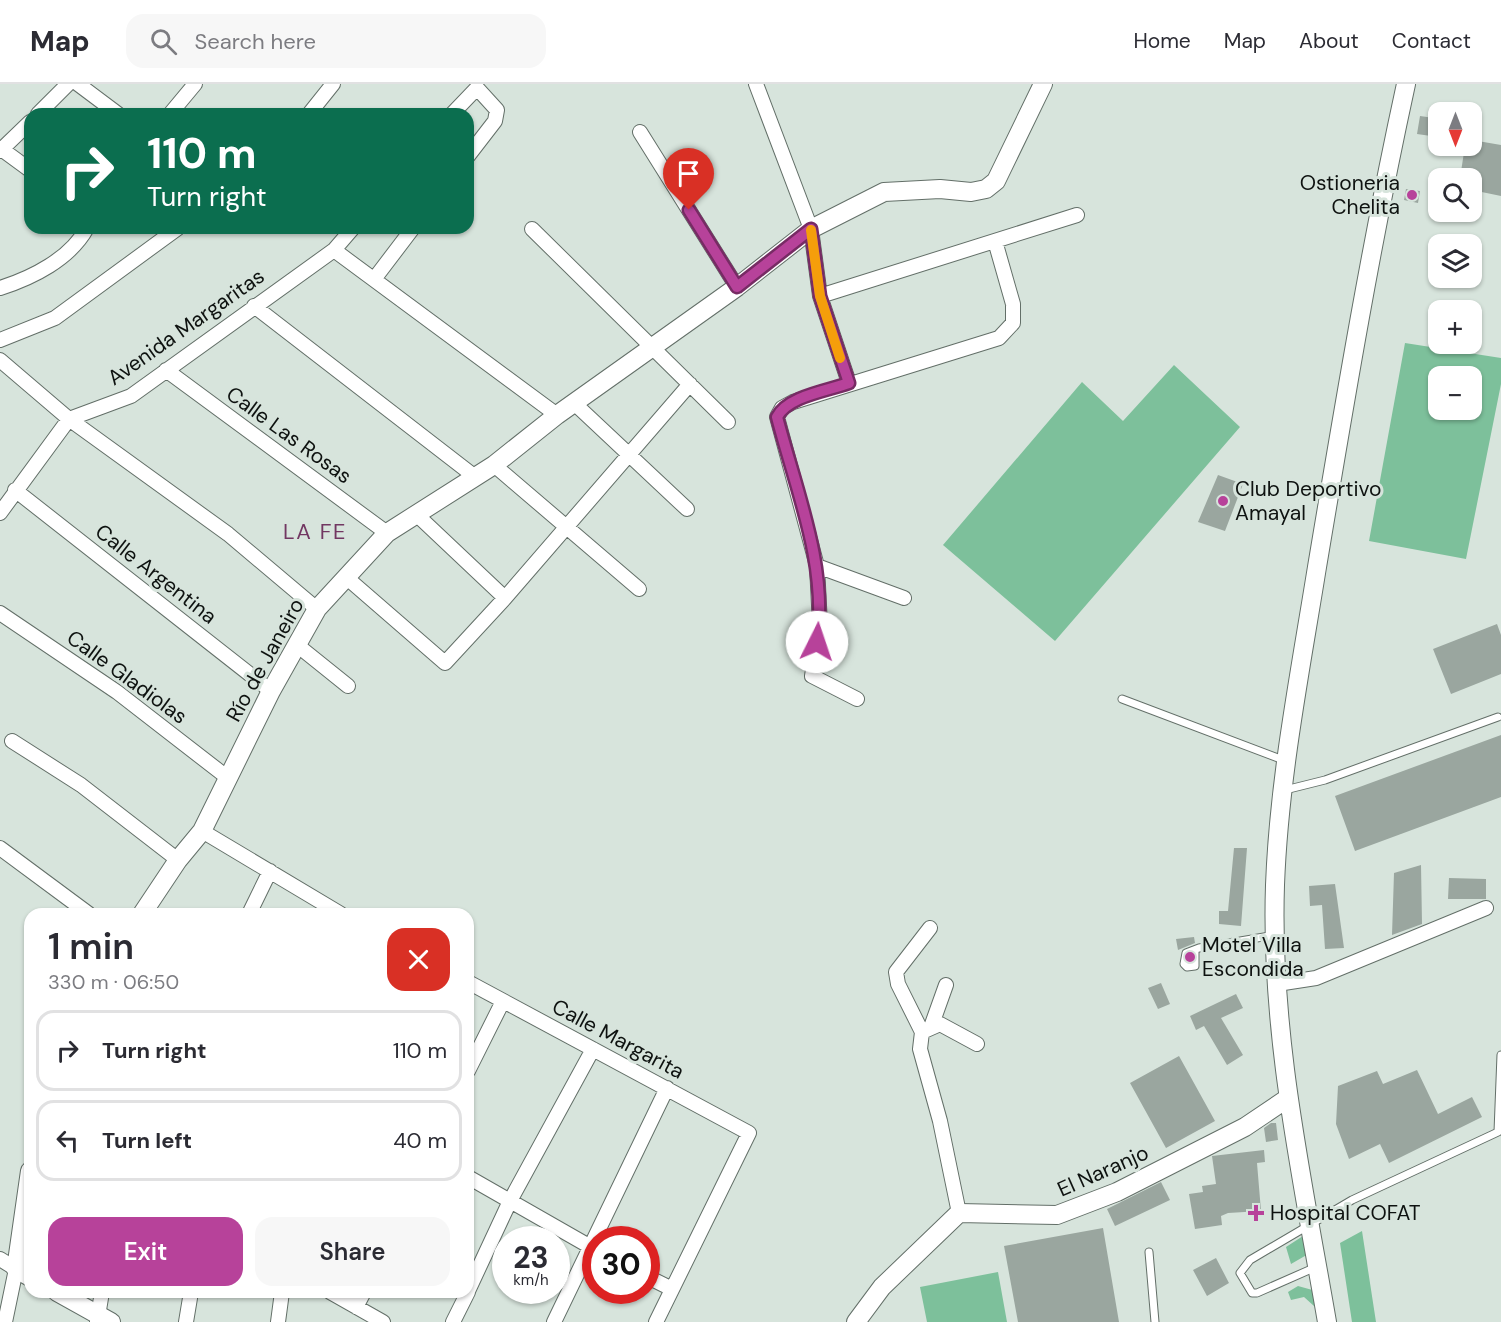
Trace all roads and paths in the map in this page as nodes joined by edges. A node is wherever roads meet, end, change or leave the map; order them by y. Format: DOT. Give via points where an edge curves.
graph roads {
  1 [pos="68,84"];
  2 [pos="78,84"];
  3 [pos="195,84"];
  4 [pos="333,84"];
  5 [pos="756,84"];
  6 [pos="1041,84"];
  7 [pos="1406,84"];
  8 [pos="44,108"];
  9 [pos="110,108"];
  10 [pos="175,108"];
  11 [pos="314,108"];
  12 [pos="458,108"];
  13 [pos="24,128"];
  14 [pos="640,132"];
  15 [pos="474,148"];
  16 [pos="1,149"];
  17 [pos="24,166"];
  18 [pos="1077,215"];
  19 [pos="532,229"];
  20 [pos="811,229"];
  21 [pos="84,234"];
  22 [pos="170,234"];
  23 [pos="348,234"];
  24 [pos="408,234"];
  25 [pos="996,241"];
  26 [pos="334,250"];
  27 [pos="375,278"];
  28 [pos="1,287"];
  29 [pos="737,287"];
  30 [pos="820,296"];
  31 [pos="254,306"];
  32 [pos="0,340"];
  33 [pos="652,345"];
  34 [pos="0,360"];
  35 [pos="166,370"];
  36 [pos="849,383"];
  37 [pos="690,384"];
  38 [pos="574,403"];
  39 [pos="557,415"];
  40 [pos="69,419"];
  41 [pos="728,422"];
  42 [pos="630,455"];
  43 [pos="494,465"];
  44 [pos="474,476"];
  45 [pos="15,490"];
  46 [pos="687,509"];
  47 [pos="0,513"];
  48 [pos="416,514"];
  49 [pos="566,527"];
  50 [pos="387,533"];
  51 [pos="817,566"];
  52 [pos="347,578"];
  53 [pos="639,589"];
  54 [pos="505,598"];
  55 [pos="904,598"];
  56 [pos="317,609"];
  57 [pos="0,613"];
  58 [pos="297,645"];
  59 [pos="348,686"];
  60 [pos="271,691"];
  61 [pos="857,699"];
  62 [pos="1122,699"];
  63 [pos="1498,717"];
  64 [pos="12,741"];
  65 [pos="1286,761"];
  66 [pos="228,778"];
  67 [pos="1281,791"];
  68 [pos="202,831"];
  69 [pos="0,848"];
  70 [pos="178,860"];
  71 [pos="270,871"];
  72 [pos="81,908"];
  73 [pos="146,908"];
  74 [pos="252,908"];
  75 [pos="331,908"];
  76 [pos="1486,908"];
  77 [pos="930,928"];
  78 [pos="1275,934"];
  79 [pos="1195,950"];
  80 [pos="1277,984"];
  81 [pos="946,985"];
  82 [pos="474,986"];
  83 [pos="502,1003"];
  84 [pos="927,1030"];
  85 [pos="977,1044"];
  86 [pos="593,1049"];
  87 [pos="1501,1055"];
  88 [pos="474,1059"];
  89 [pos="667,1088"];
  90 [pos="1288,1098"];
  91 [pos="474,1180"];
  92 [pos="510,1201"];
  93 [pos="959,1213"];
  94 [pos="602,1226"];
  95 [pos="1310,1227"];
  96 [pos="582,1242"];
  97 [pos="1149,1252"];
  98 [pos="0,1258"];
  99 [pos="1318,1266"];
  100 [pos="582,1267"];
  101 [pos="23,1273"];
  102 [pos="474,1278"];
  103 [pos="660,1283"];
  104 [pos="672,1289"];
  105 [pos="67,1298"];
  106 [pos="102,1298"];
  107 [pos="190,1298"];
  108 [pos="281,1298"];
  109 [pos="340,1298"];
  110 [pos="361,1298"];
  111 [pos="465,1298"];
  112 [pos="356,1307"];
  113 [pos="102,1320"];
  114 [pos="5,1322"];
  115 [pos="186,1322"];
  116 [pos="278,1322"];
  117 [pos="381,1322"];
  118 [pos="453,1322"];
  119 [pos="554,1322"];
  120 [pos="656,1322"];
  121 [pos="856,1322"];
  122 [pos="1155,1322"];
  123 [pos="1328,1322"];
  1 -- 8 [label="street"];
  2 -- 9 [label="street"];
  3 -- 10 [label="street"];
  4 -- 11 [label="street"];
  5 -- 20 [label="street"];
  6 -- 20 [label="street, Río de Janeiro" via="996,181 986,189 884,192"];
  7 -- 65 [label="street" via="1387,171"];
  12 -- 15 [label="street" via="477,88 497,110 497,116"];
  13 -- 16 [label="street"];
  14 -- 29 [label="street"];
  16 -- 17 [label="street"];
  18 -- 25 [label="street"];
  19 -- 33 [label="street"];
  20 -- 29 [label="street, Río de Janeiro"];
  20 -- 30 [label="street"];
  21 -- 28 [label="street" via="35,276"];
  22 -- 32 [label="street" via="55,318"];
  23 -- 26 [label="street, Avenida Margaritas"];
  24 -- 27 [label="street"];
  25 -- 30 [label="street"];
  25 -- 36 [label="street" via="1013,304 1013,323 999,338"];
  26 -- 27 [label="street"];
  26 -- 31 [label="street, Avenida Margaritas"];
  27 -- 39 [label="street"];
  29 -- 33 [label="street, Río de Janeiro"];
  30 -- 36 [label="street"];
  31 -- 35 [label="street, Avenida Margaritas"];
  31 -- 44 [label="street"];
  33 -- 37 [label="street"];
  33 -- 38 [label="street, Río de Janeiro"];
  34 -- 40 [label="street"];
  35 -- 40 [label="street, Avenida Margaritas" via="131,396"];
  35 -- 50 [label="street, Calle Las Rosas"];
  36 -- 51 [label="street" via="793,402 782,408 777,417"];
  37 -- 41 [label="street"];
  37 -- 42 [label="street"];
  38 -- 39 [label="street, Río de Janeiro"];
  38 -- 42 [label="street"];
  39 -- 43 [label="street, Río de Janeiro"];
  40 -- 45 [label="street"];
  40 -- 56 [label="street" via="228,534"];
  42 -- 46 [label="street"];
  42 -- 49 [label="street"];
  43 -- 44 [label="street, Río de Janeiro"];
  43 -- 49 [label="street"];
  44 -- 48 [label="street, Río de Janeiro"];
  45 -- 47 [label="street"];
  45 -- 60 [label="street, Calle Argentina"];
  48 -- 50 [label="street, Río de Janeiro"];
  48 -- 54 [label="street"];
  49 -- 53 [label="street"];
  49 -- 54 [label="street"];
  50 -- 52 [label="street, Río de Janeiro"];
  51 -- 55 [label="street"];
  51 -- 61 [label="street" via="820,625 812,676"];
  52 -- 54 [label="street" via="445,663"];
  52 -- 56 [label="street, Río de Janeiro"];
  56 -- 58 [label="street, Río de Janeiro"];
  57 -- 66 [label="street, Calle Gladiolas" via="117,692"];
  58 -- 59 [label="street"];
  58 -- 60 [label="street, Río de Janeiro"];
  60 -- 66 [label="street, Río de Janeiro"];
  62 -- 65 [label="lane"];
  63 -- 67 [label="lane" via="1325,780"];
  64 -- 70 [label="street" via="81,784"];
  65 -- 67 [label="street"];
  66 -- 68 [label="street, Río de Janeiro"];
  67 -- 78 [label="street"];
  68 -- 70 [label="street, Río de Janeiro"];
  68 -- 71 [label="street"];
  69 -- 72 [label="street"];
  70 -- 73 [label="street, Río de Janeiro"];
  71 -- 74 [label="street"];
  71 -- 75 [label="street"];
  76 -- 80 [label="street" via="1316,978"];
  77 -- 84 [label="street" via="896,972 898,984"];
  78 -- 79 [label="lane"];
  78 -- 80 [label="street"];
  80 -- 90 [label="street"];
  81 -- 84 [label="street"];
  82 -- 83 [label="street, Calle Margarita"];
  83 -- 86 [label="street, Calle Margarita"];
  83 -- 88 [label="street"];
  84 -- 85 [label="street" via="940,1024"];
  84 -- 93 [label="street" via="920,1049"];
  86 -- 89 [label="street, Calle Margarita"];
  86 -- 92 [label="street"];
  87 -- 95 [label="lane" via="1498,1132 1352,1200"];
  89 -- 94 [label="street"];
  89 -- 104 [label="street, Calle Margarita" via="749,1133"];
  90 -- 93 [label="street, El Naranjo" via="1245,1127 1117,1192 1057,1215"];
  90 -- 95 [label="street"];
  91 -- 92 [label="street"];
  92 -- 96 [label="street"];
  92 -- 102 [label="street"];
  93 -- 121 [label="street" via="882,1287"];
  95 -- 99 [label="street"];
  95 -- 99 [label="lane" via="1250,1260 1240,1269 1240,1276 1252,1293 1257,1293"];
  97 -- 122 [label="lane"];
  98 -- 101 [label="street"];
  99 -- 123 [label="street"];
  100 -- 119 [label="street"];
  101 -- 114 [label="street"];
  103 -- 104 [label="street"];
  104 -- 120 [label="street"];
  105 -- 113 [label="street"];
  106 -- 113 [label="street"];
  107 -- 115 [label="street"];
  108 -- 116 [label="street"];
  109 -- 112 [label="street"];
  110 -- 112 [label="street"];
  111 -- 118 [label="street"];
  112 -- 117 [label="street"];
}
